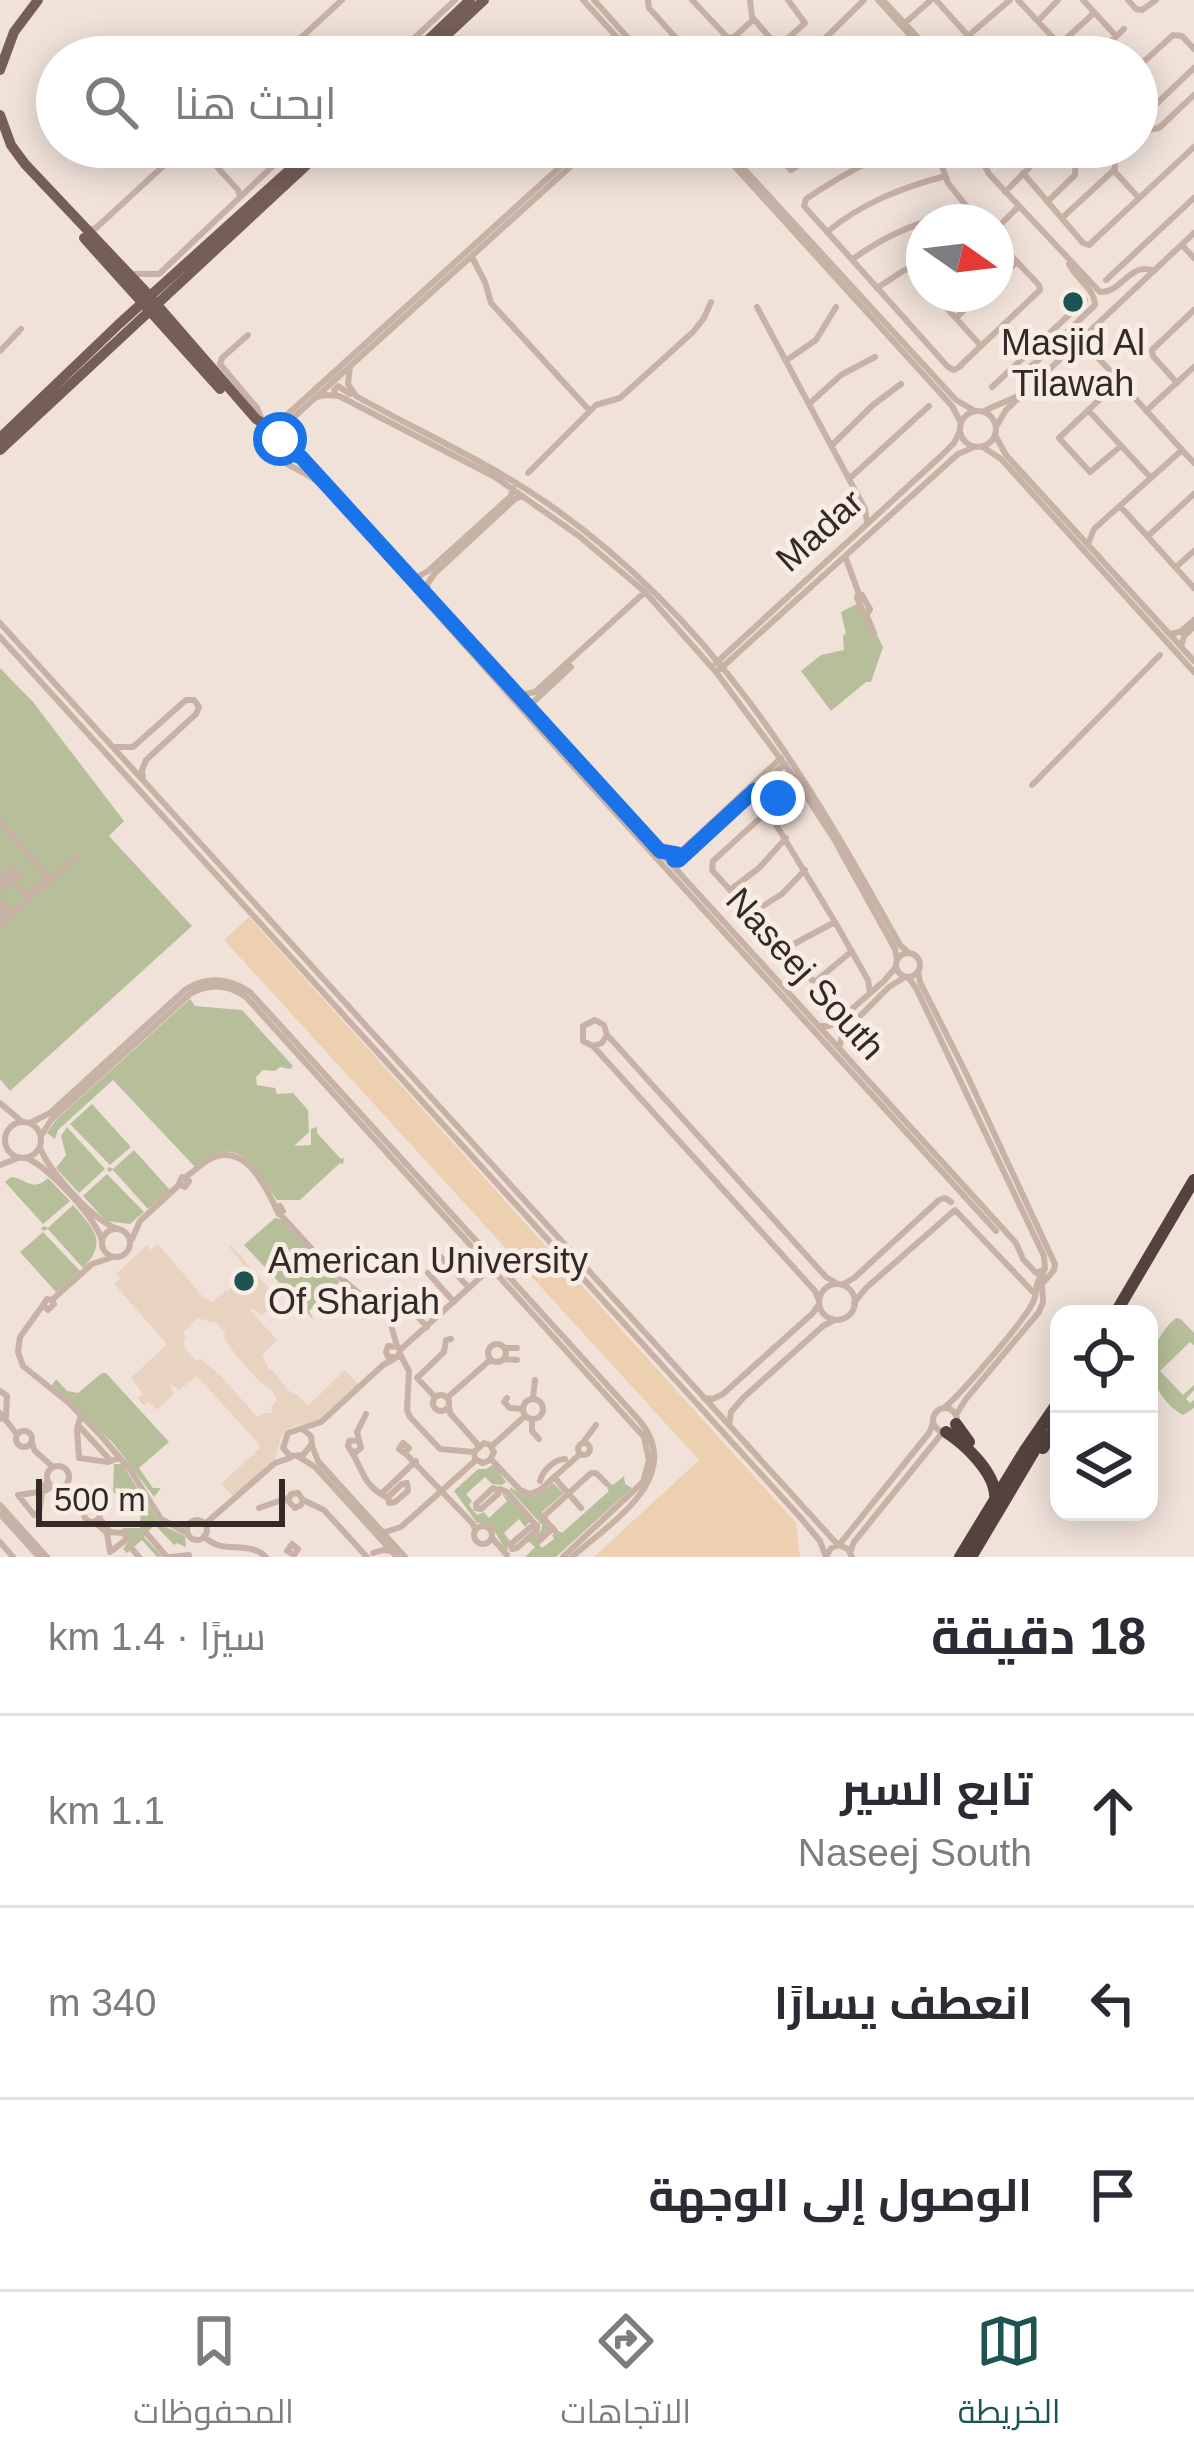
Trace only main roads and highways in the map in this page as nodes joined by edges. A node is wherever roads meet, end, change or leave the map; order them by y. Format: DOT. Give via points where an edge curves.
graph roads {
  1 [pos="34,0"];
  2 [pos="470,0"];
  3 [pos="484,0"];
  4 [pos="432,36"];
  5 [pos="446,36"];
  6 [pos="0,52"];
  7 [pos="0,70"];
  8 [pos="0,115"];
  9 [pos="0,136"];
  10 [pos="292,168"];
  11 [pos="302,168"];
  12 [pos="240,194"];
  13 [pos="229,225"];
  14 [pos="200,252"];
  15 [pos="110,260"];
  16 [pos="127,279"];
  17 [pos="174,282"];
  18 [pos="150,304"];
  19 [pos="124,329"];
  20 [pos="175,334"];
  21 [pos="110,348"];
  22 [pos="264,426"];
  23 [pos="0,439"];
  24 [pos="0,450"];
  25 [pos="1194,1180"];
  26 [pos="1194,1195"];
  27 [pos="1124,1305"];
  28 [pos="1125,1305"];
  29 [pos="1054,1413"];
  30 [pos="1055,1413"];
  31 [pos="1050,1435"];
  32 [pos="1011,1473"];
  33 [pos="994,1500"];
  34 [pos="960,1557"];
  35 [pos="974,1557"];
  1 -- 6 [label="main road"];
  1 -- 7 [label="main road"];
  2 -- 4 [label="main road"];
  3 -- 5 [label="main road"];
  8 -- 15 [label="main road" via="15,152"];
  9 -- 15 [label="main road"];
  10 -- 13 [label="main road"];
  11 -- 17 [label="main road"];
  12 -- 13 [label="main road"];
  13 -- 14 [label="main road"];
  14 -- 17 [label="main road"];
  14 -- 18 [label="main road"];
  15 -- 16 [label="main road"];
  15 -- 18 [label="main road"];
  16 -- 17 [label="main road"];
  16 -- 18 [label="main road"];
  16 -- 19 [label="main road"];
  17 -- 18 [label="main road"];
  17 -- 20 [label="main road"];
  18 -- 19 [label="main road"];
  18 -- 20 [label="main road"];
  18 -- 21 [label="main road"];
  19 -- 20 [label="main road"];
  19 -- 21 [label="main road"];
  19 -- 23 [label="main road"];
  20 -- 22 [label="main road"];
  21 -- 24 [label="main road"];
  25 -- 27 [label="highway"];
  26 -- 28 [label="highway"];
  29 -- 32 [label="highway"];
  30 -- 35 [label="highway"];
  31 -- 35 [label="highway"];
  32 -- 33 [label="highway"];
  32 -- 33 [label="highway" via="995,1471 950,1426 991,1477"];
  33 -- 34 [label="highway"];
}
